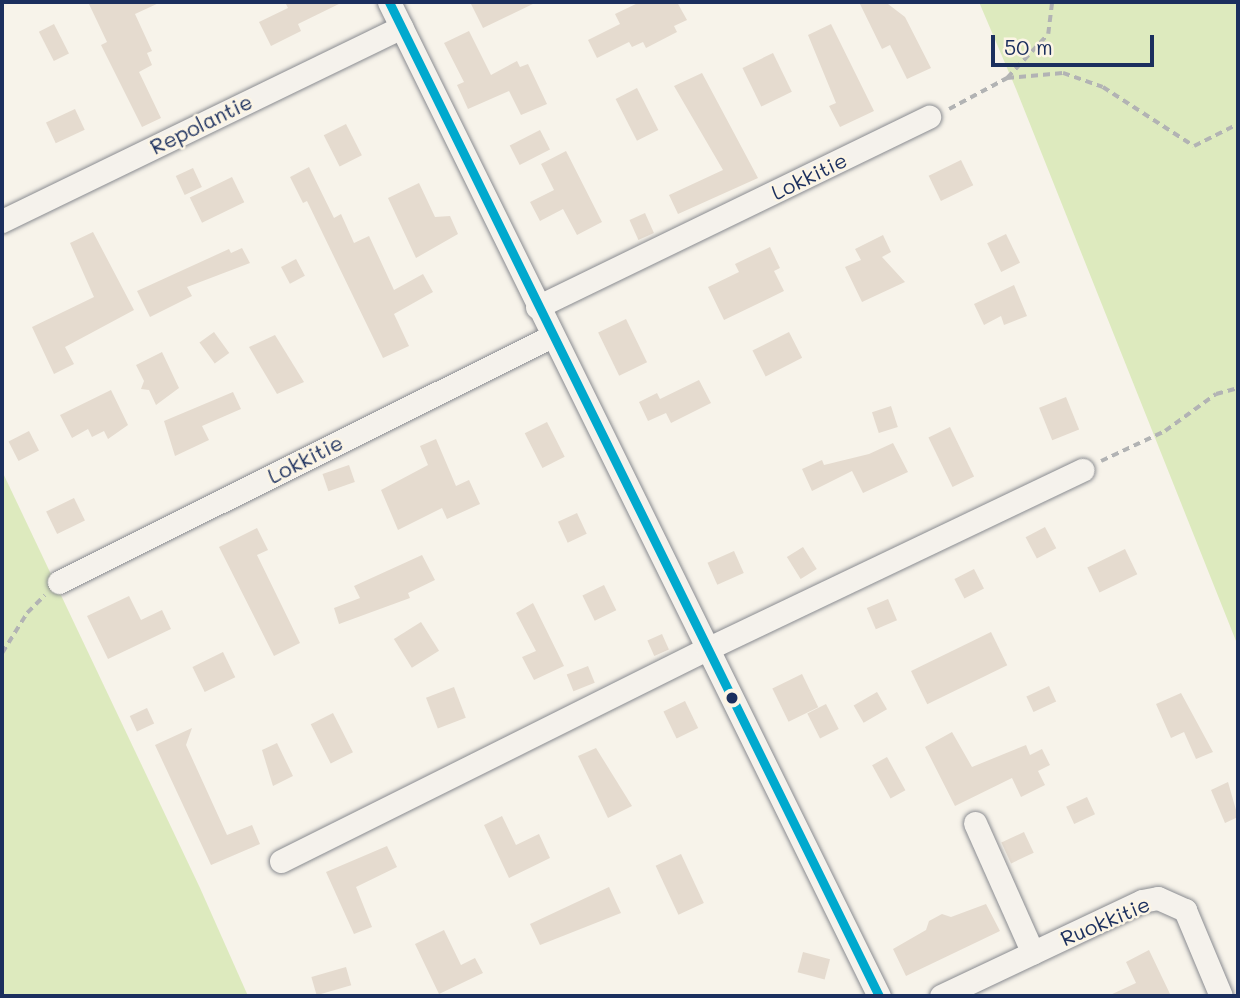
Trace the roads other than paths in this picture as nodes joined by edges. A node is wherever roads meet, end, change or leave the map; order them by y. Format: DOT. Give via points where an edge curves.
graph roads {
  1 [pos="389,2"];
  2 [pos="401,27"];
  3 [pos="929,117"];
  4 [pos="2,221"];
  5 [pos="537,307"];
  6 [pos="552,336"];
  7 [pos="1083,470"];
  8 [pos="59,582"];
  9 [pos="708,649"];
  10 [pos="975,823"];
  11 [pos="281,861"];
  12 [pos="1033,953"];
  13 [pos="879,996"];
  14 [pos="941,996"];
  15 [pos="1221,996"];
  1 -- 2 [label="street"];
  2 -- 4 [label="street, Repolantie"];
  2 -- 5 [label="street"];
  3 -- 5 [label="street, Lokkitie"];
  5 -- 6 [label="street"];
  6 -- 8 [label="street, Lokkitie"];
  6 -- 9 [label="street"];
  7 -- 9 [label="street"];
  9 -- 11 [label="street"];
  9 -- 13 [label="street"];
  10 -- 12 [label="street"];
  12 -- 14 [label="street, Ruokkitie"];
  12 -- 15 [label="street, Ruokkitie" via="1142,901 1167,900 1185,910"];
}
